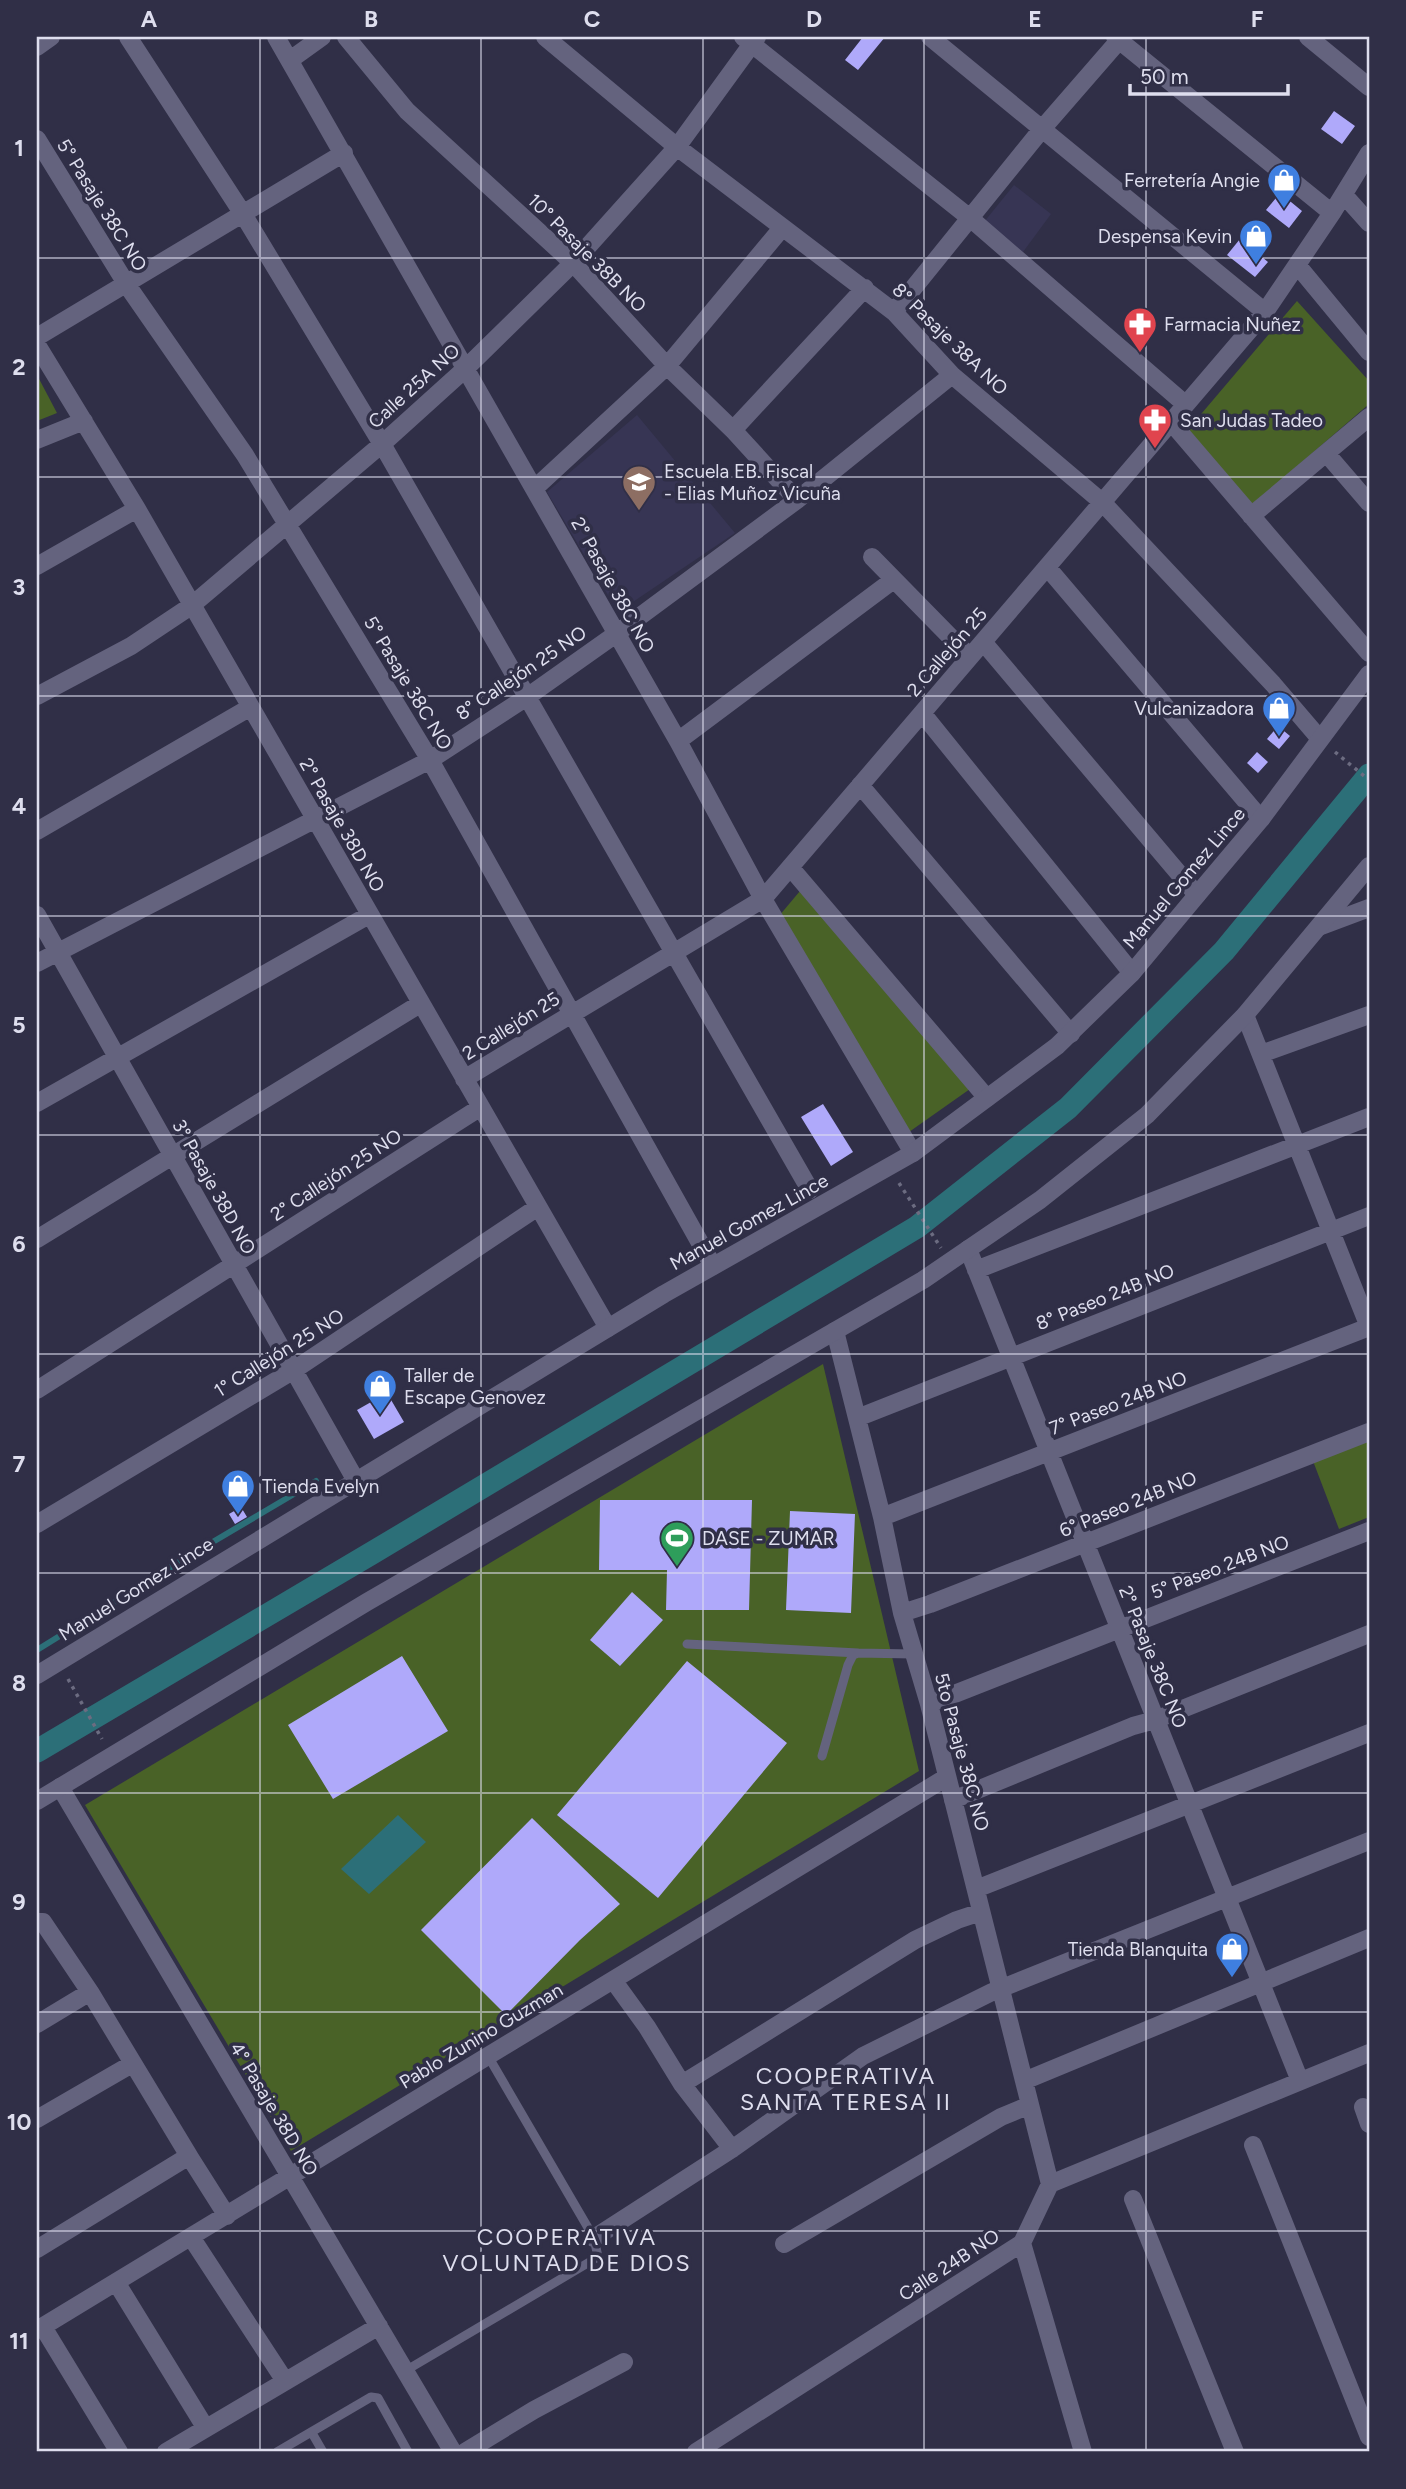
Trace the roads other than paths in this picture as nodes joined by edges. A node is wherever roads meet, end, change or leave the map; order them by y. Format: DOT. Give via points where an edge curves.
graph roads {
  1 [pos="51,37"];
  2 [pos="128,37"];
  3 [pos="276,37"];
  4 [pos="322,37"];
  5 [pos="346,37"];
  6 [pos="545,37"];
  7 [pos="930,37"];
  8 [pos="1308,37"];
  9 [pos="1119,38"];
  10 [pos="750,39"];
  11 [pos="37,47"];
  12 [pos="290,60"];
  13 [pos="1369,87"];
  14 [pos="1042,129"];
  15 [pos="37,139"];
  16 [pos="677,147"];
  17 [pos="344,153"];
  18 [pos="1369,153"];
  19 [pos="1344,195"];
  20 [pos="1332,213"];
  21 [pos="243,214"];
  22 [pos="970,218"];
  23 [pos="1369,223"];
  24 [pos="782,228"];
  25 [pos="573,263"];
  26 [pos="1297,266"];
  27 [pos="127,285"];
  28 [pos="865,288"];
  29 [pos="894,312"];
  30 [pos="1265,313"];
  31 [pos="37,337"];
  32 [pos="37,345"];
  33 [pos="1369,352"];
  34 [pos="667,366"];
  35 [pos="465,369"];
  36 [pos="952,375"];
  37 [pos="1185,404"];
  38 [pos="1369,417"];
  39 [pos="84,421"];
  40 [pos="1171,422"];
  41 [pos="733,430"];
  42 [pos="37,440"];
  43 [pos="382,444"];
  44 [pos="1326,453"];
  45 [pos="535,488"];
  46 [pos="797,500"];
  47 [pos="1102,502"];
  48 [pos="1369,503"];
  49 [pos="136,509"];
  50 [pos="1251,516"];
  51 [pos="287,523"];
  52 [pos="872,557"];
  53 [pos="37,566"];
  54 [pos="1047,567"];
  55 [pos="892,581"];
  56 [pos="191,606"];
  57 [pos="616,634"];
  58 [pos="984,643"];
  59 [pos="1369,653"];
  60 [pos="970,657"];
  61 [pos="1369,674"];
  62 [pos="37,696"];
  63 [pos="527,697"];
  64 [pos="249,708"];
  65 [pos="922,713"];
  66 [pos="1320,739"];
  67 [pos="678,741"];
  68 [pos="430,760"];
  69 [pos="860,785"];
  70 [pos="1261,819"];
  71 [pos="314,820"];
  72 [pos="37,831"];
  73 [pos="1369,866"];
  74 [pos="790,867"];
  75 [pos="1197,895"];
  76 [pos="763,899"];
  77 [pos="1369,908"];
  78 [pos="37,915"];
  79 [pos="369,915"];
  80 [pos="1321,926"];
  81 [pos="57,951"];
  82 [pos="673,954"];
  83 [pos="37,963"];
  84 [pos="1132,973"];
  85 [pos="420,1004"];
  86 [pos="571,1013"];
  87 [pos="1245,1015"];
  88 [pos="1369,1015"];
  89 [pos="1071,1034"];
  90 [pos="1261,1054"];
  91 [pos="117,1057"];
  92 [pos="464,1079"];
  93 [pos="987,1098"];
  94 [pos="37,1103"];
  95 [pos="481,1107"];
  96 [pos="1369,1116"];
  97 [pos="1296,1143"];
  98 [pos="913,1153"];
  99 [pos="173,1156"];
  100 [pos="810,1190"];
  101 [pos="538,1207"];
  102 [pos="1369,1216"];
  103 [pos="1331,1230"];
  104 [pos="37,1239"];
  105 [pos="968,1249"];
  106 [pos="234,1265"];
  107 [pos="713,1266"];
  108 [pos="976,1270"];
  109 [pos="1369,1327"];
  110 [pos="608,1328"];
  111 [pos="835,1331"];
  112 [pos="1011,1357"];
  113 [pos="294,1370"];
  114 [pos="37,1390"];
  115 [pos="857,1418"];
  116 [pos="1369,1432"];
  117 [pos="1048,1452"];
  118 [pos="355,1479"];
  119 [pos="881,1517"];
  120 [pos="37,1524"];
  121 [pos="1369,1531"];
  122 [pos="1085,1544"];
  123 [pos="902,1613"];
  124 [pos="1119,1629"];
  125 [pos="1369,1634"];
  126 [pos="687,1644"];
  127 [pos="858,1653"];
  128 [pos="913,1654"];
  129 [pos="37,1675"];
  130 [pos="929,1704"];
  131 [pos="1155,1720"];
  132 [pos="1369,1733"];
  133 [pos="822,1756"];
  134 [pos="947,1777"];
  135 [pos="60,1787"];
  136 [pos="953,1800"];
  137 [pos="37,1801"];
  138 [pos="1189,1805"];
  139 [pos="1369,1842"];
  140 [pos="976,1889"];
  141 [pos="1227,1899"];
  142 [pos="981,1912"];
  143 [pos="37,1922"];
  144 [pos="1369,1938"];
  145 [pos="613,1980"];
  146 [pos="1260,1983"];
  147 [pos="1001,1989"];
  148 [pos="90,1992"];
  149 [pos="37,2024"];
  150 [pos="1369,2053"];
  151 [pos="488,2056"];
  152 [pos="132,2064"];
  153 [pos="1024,2081"];
  154 [pos="1300,2081"];
  155 [pos="682,2084"];
  156 [pos="1030,2105"];
  157 [pos="37,2119"];
  158 [pos="1253,2145"];
  159 [pos="732,2149"];
  160 [pos="189,2156"];
  161 [pos="290,2177"];
  162 [pos="1050,2184"];
  163 [pos="1133,2199"];
  164 [pos="227,2216"];
  165 [pos="191,2237"];
  166 [pos="594,2238"];
  167 [pos="1022,2243"];
  168 [pos="783,2244"];
  169 [pos="37,2249"];
  170 [pos="116,2282"];
  171 [pos="379,2326"];
  172 [pos="40,2329"];
  173 [pos="624,2362"];
  174 [pos="405,2371"];
  175 [pos="285,2381"];
  176 [pos="205,2427"];
  177 [pos="312,2433"];
  178 [pos="1369,2437"];
  179 [pos="119,2452"];
  180 [pos="166,2452"];
  181 [pos="277,2452"];
  182 [pos="324,2452"];
  183 [pos="408,2452"];
  184 [pos="453,2452"];
  185 [pos="465,2452"];
  186 [pos="696,2452"];
  187 [pos="1083,2452"];
  188 [pos="1236,2452"];
  1 -- 11 [label="street"];
  2 -- 21 [label="street"];
  3 -- 12 [label="street, 2° Pasaje 38C NO"];
  4 -- 12 [label="street"];
  5 -- 25 [label="street, 10° Pasaje 38B NO" via="407,111"];
  6 -- 16 [label="street, 8° Pasaje 38A NO"];
  7 -- 14 [label="street"];
  8 -- 13 [label="street"];
  9 -- 14 [label="street"];
  9 -- 20 [label="street"];
  10 -- 16 [label="street, Calle 25A NO"];
  10 -- 22 [label="street"];
  12 -- 17 [label="street, 2° Pasaje 38C NO"];
  14 -- 22 [label="street"];
  14 -- 30 [label="street"];
  15 -- 27 [label="street, 5° Pasaje 38C NO"];
  16 -- 24 [label="street, 8° Pasaje 38A NO"];
  16 -- 25 [label="street, Calle 25A NO"];
  17 -- 21 [label="street"];
  17 -- 35 [label="street, 2° Pasaje 38C NO"];
  18 -- 19 [label="street, 2 Callejón 25"];
  19 -- 20 [label="street, 2 Callejón 25"];
  19 -- 23 [label="street"];
  20 -- 26 [label="street, 2 Callejón 25"];
  21 -- 27 [label="street"];
  21 -- 43 [label="street"];
  22 -- 29 [label="street"];
  22 -- 37 [label="street"];
  24 -- 28 [label="street, 8° Pasaje 38A NO"];
  24 -- 34 [label="street"];
  25 -- 34 [label="street, 10° Pasaje 38B NO"];
  25 -- 35 [label="street, Calle 25A NO"];
  26 -- 30 [label="street, 2 Callejón 25"];
  26 -- 33 [label="street"];
  27 -- 31 [label="street"];
  27 -- 51 [label="street, 5° Pasaje 38C NO"];
  28 -- 29 [label="street, 8° Pasaje 38A NO"];
  28 -- 41 [label="street"];
  29 -- 36 [label="street, 8° Pasaje 38A NO"];
  30 -- 37 [label="street, 2 Callejón 25"];
  32 -- 39 [label="street, 2° Pasaje 38D NO"];
  34 -- 41 [label="street, 10° Pasaje 38B NO"];
  34 -- 45 [label="street"];
  35 -- 43 [label="street, Calle 25A NO"];
  35 -- 45 [label="street, 2° Pasaje 38C NO"];
  36 -- 46 [label="street, 8° Callejón 25 NO"];
  36 -- 47 [label="street, 8° Pasaje 38A NO"];
  37 -- 40 [label="street, 2 Callejón 25"];
  38 -- 44 [label="street"];
  39 -- 42 [label="street"];
  39 -- 49 [label="street, 2° Pasaje 38D NO"];
  40 -- 47 [label="street, 2 Callejón 25"];
  40 -- 50 [label="street"];
  41 -- 46 [label="street, 10° Pasaje 38B NO"];
  43 -- 51 [label="street, Calle 25A NO"];
  43 -- 63 [label="street"];
  44 -- 48 [label="street"];
  44 -- 50 [label="street"];
  45 -- 57 [label="street, 2° Pasaje 38C NO"];
  46 -- 57 [label="street, 8° Callejón 25 NO"];
  47 -- 54 [label="street, 2 Callejón 25"];
  47 -- 66 [label="street, 8° Pasaje 38A NO"];
  49 -- 53 [label="street"];
  49 -- 56 [label="street, 2° Pasaje 38D NO"];
  50 -- 59 [label="street"];
  51 -- 56 [label="street, Calle 25A NO"];
  51 -- 68 [label="street, 5° Pasaje 38C NO"];
  52 -- 55 [label="street"];
  54 -- 58 [label="street, 2 Callejón 25"];
  54 -- 70 [label="street"];
  55 -- 60 [label="street"];
  55 -- 67 [label="street"];
  56 -- 62 [label="street, Calle 25A NO" via="131,646"];
  56 -- 64 [label="street, 2° Pasaje 38D NO"];
  57 -- 63 [label="street, 8° Callejón 25 NO"];
  57 -- 67 [label="street, 2° Pasaje 38C NO"];
  58 -- 60 [label="street, 2 Callejón 25"];
  58 -- 75 [label="street"];
  60 -- 65 [label="street, 2 Callejón 25"];
  61 -- 66 [label="street, Manuel Gomez Lince"];
  63 -- 68 [label="street, 8° Callejón 25 NO"];
  63 -- 82 [label="street"];
  64 -- 71 [label="street, 2° Pasaje 38D NO"];
  64 -- 72 [label="street"];
  65 -- 69 [label="street, 2 Callejón 25"];
  65 -- 84 [label="street"];
  66 -- 70 [label="street, Manuel Gomez Lince"];
  67 -- 76 [label="street, 2° Pasaje 38C NO"];
  68 -- 71 [label="street, 8° Callejón 25 NO"];
  68 -- 86 [label="street, 5° Pasaje 38C NO"];
  69 -- 74 [label="street, 2 Callejón 25"];
  69 -- 89 [label="street"];
  70 -- 75 [label="street, Manuel Gomez Lince"];
  71 -- 79 [label="street, 2° Pasaje 38D NO"];
  71 -- 81 [label="street, 8° Callejón 25 NO"];
  73 -- 80 [label="street"];
  74 -- 76 [label="street, 2 Callejón 25"];
  74 -- 93 [label="street"];
  75 -- 84 [label="street, Manuel Gomez Lince"];
  76 -- 82 [label="street, 2 Callejón 25"];
  76 -- 98 [label="street, 2° Pasaje 38C NO"];
  77 -- 80 [label="street"];
  78 -- 81 [label="street, 3° Pasaje 38D NO"];
  79 -- 85 [label="street, 2° Pasaje 38D NO"];
  79 -- 91 [label="street"];
  80 -- 87 [label="street"];
  81 -- 83 [label="street, 8° Callejón 25 NO"];
  81 -- 91 [label="street, 3° Pasaje 38D NO"];
  82 -- 86 [label="street, 2 Callejón 25"];
  82 -- 100 [label="street"];
  84 -- 89 [label="street, Manuel Gomez Lince"];
  85 -- 92 [label="street, 2° Pasaje 38D NO"];
  85 -- 99 [label="street"];
  86 -- 92 [label="street, 2 Callejón 25"];
  86 -- 107 [label="street, 5° Pasaje 38C NO"];
  87 -- 90 [label="street"];
  87 -- 105 [label="street" via="1147,1115 1040,1200"];
  88 -- 90 [label="street"];
  89 -- 93 [label="street, Manuel Gomez Lince"];
  90 -- 97 [label="street"];
  91 -- 94 [label="street"];
  91 -- 99 [label="street, 3° Pasaje 38D NO"];
  92 -- 95 [label="street, 2° Pasaje 38D NO"];
  93 -- 98 [label="street, Manuel Gomez Lince"];
  95 -- 101 [label="street, 2° Pasaje 38D NO"];
  95 -- 106 [label="street, 2° Callejón 25 NO"];
  96 -- 97 [label="street"];
  97 -- 103 [label="street"];
  97 -- 108 [label="street"];
  98 -- 107 [label="street, Manuel Gomez Lince"];
  99 -- 104 [label="street"];
  99 -- 106 [label="street, 3° Pasaje 38D NO"];
  101 -- 110 [label="street, 2° Pasaje 38D NO"];
  101 -- 113 [label="street, 1° Callejón 25 NO"];
  102 -- 103 [label="street, 8° Paseo 24B NO"];
  103 -- 109 [label="street"];
  103 -- 112 [label="street, 8° Paseo 24B NO"];
  105 -- 108 [label="street, 2° Pasaje 38C NO"];
  105 -- 111 [label="street"];
  106 -- 113 [label="street, 3° Pasaje 38D NO"];
  106 -- 114 [label="street, 2° Callejón 25 NO"];
  107 -- 110 [label="street, Manuel Gomez Lince"];
  108 -- 112 [label="street, 2° Pasaje 38C NO"];
  109 -- 117 [label="street, 7° Paseo 24B NO"];
  110 -- 118 [label="street, Manuel Gomez Lince"];
  111 -- 115 [label="street, 5to Pasaje 38C NO"];
  111 -- 135 [label="street" via="367,1602"];
  112 -- 115 [label="street, 8° Paseo 24B NO"];
  112 -- 117 [label="street, 2° Pasaje 38C NO"];
  113 -- 118 [label="street, 3° Pasaje 38D NO"];
  113 -- 120 [label="street, 1° Callejón 25 NO"];
  115 -- 119 [label="street, 5to Pasaje 38C NO"];
  116 -- 122 [label="street, 6° Paseo 24B NO"];
  117 -- 119 [label="street, 7° Paseo 24B NO"];
  117 -- 122 [label="street, 2° Pasaje 38C NO"];
  118 -- 129 [label="street, Manuel Gomez Lince"];
  119 -- 123 [label="street, 5to Pasaje 38C NO"];
  121 -- 124 [label="street, 5° Paseo 24B NO"];
  122 -- 123 [label="street, 6° Paseo 24B NO"];
  122 -- 124 [label="street, 2° Pasaje 38C NO"];
  123 -- 128 [label="street, 5to Pasaje 38C NO"];
  124 -- 130 [label="street, 5° Paseo 24B NO"];
  124 -- 131 [label="street, 2° Pasaje 38C NO"];
  125 -- 131 [label="street"];
  126 -- 127 [label="lane"];
  127 -- 128 [label="lane"];
  127 -- 133 [label="lane" via="848,1665"];
  128 -- 130 [label="street, 5to Pasaje 38C NO"];
  130 -- 134 [label="street, 5to Pasaje 38C NO"];
  131 -- 136 [label="street"];
  131 -- 138 [label="street, 2° Pasaje 38C NO"];
  132 -- 138 [label="street"];
  134 -- 136 [label="street, 5to Pasaje 38C NO"];
  134 -- 145 [label="street, Pablo Zunino Guzman"];
  135 -- 137 [label="street"];
  135 -- 161 [label="street, 4° Pasaje 38D NO"];
  136 -- 140 [label="street, 5to Pasaje 38C NO"];
  138 -- 140 [label="street"];
  138 -- 141 [label="street, 2° Pasaje 38C NO"];
  139 -- 141 [label="street"];
  140 -- 142 [label="street, 5to Pasaje 38C NO"];
  141 -- 146 [label="street, 2° Pasaje 38C NO"];
  141 -- 147 [label="street"];
  142 -- 147 [label="street, 5to Pasaje 38C NO"];
  142 -- 155 [label="street" via="915,1940"];
  143 -- 148 [label="street" via="43,1922"];
  144 -- 146 [label="street"];
  145 -- 151 [label="street, Pablo Zunino Guzman"];
  145 -- 155 [label="street"];
  146 -- 153 [label="street"];
  146 -- 154 [label="street, 2° Pasaje 38C NO"];
  147 -- 153 [label="street, 5to Pasaje 38C NO"];
  147 -- 159 [label="street" via="863,2056"];
  148 -- 149 [label="street"];
  148 -- 152 [label="street"];
  150 -- 154 [label="street"];
  151 -- 161 [label="street, Pablo Zunino Guzman"];
  151 -- 166 [label="lane"];
  152 -- 157 [label="street"];
  152 -- 160 [label="street"];
  153 -- 156 [label="street, 5to Pasaje 38C NO"];
  154 -- 162 [label="street"];
  155 -- 159 [label="street"];
  156 -- 162 [label="street, 5to Pasaje 38C NO"];
  156 -- 168 [label="street" via="1001,2117"];
  158 -- 178 [label="street"];
  159 -- 166 [label="street"];
  160 -- 164 [label="street"];
  160 -- 169 [label="street"];
  161 -- 164 [label="street, Pablo Zunino Guzman"];
  161 -- 171 [label="street, 4° Pasaje 38D NO"];
  162 -- 167 [label="street, Calle 24B NO"];
  163 -- 188 [label="street"];
  164 -- 165 [label="street, Pablo Zunino Guzman"];
  165 -- 170 [label="street, Pablo Zunino Guzman"];
  165 -- 175 [label="street"];
  166 -- 174 [label="lane" via="598,2257"];
  167 -- 186 [label="street, Calle 24B NO"];
  167 -- 187 [label="street"];
  170 -- 172 [label="street, Pablo Zunino Guzman"];
  170 -- 176 [label="street"];
  171 -- 174 [label="street, 4° Pasaje 38D NO"];
  171 -- 175 [label="street"];
  172 -- 179 [label="street"];
  173 -- 185 [label="street"];
  174 -- 184 [label="street, 4° Pasaje 38D NO"];
  175 -- 176 [label="street"];
  176 -- 180 [label="street"];
  177 -- 181 [label="lane"];
  177 -- 182 [label="lane"];
  177 -- 183 [label="lane" via="371,2397 378,2398"];
}
